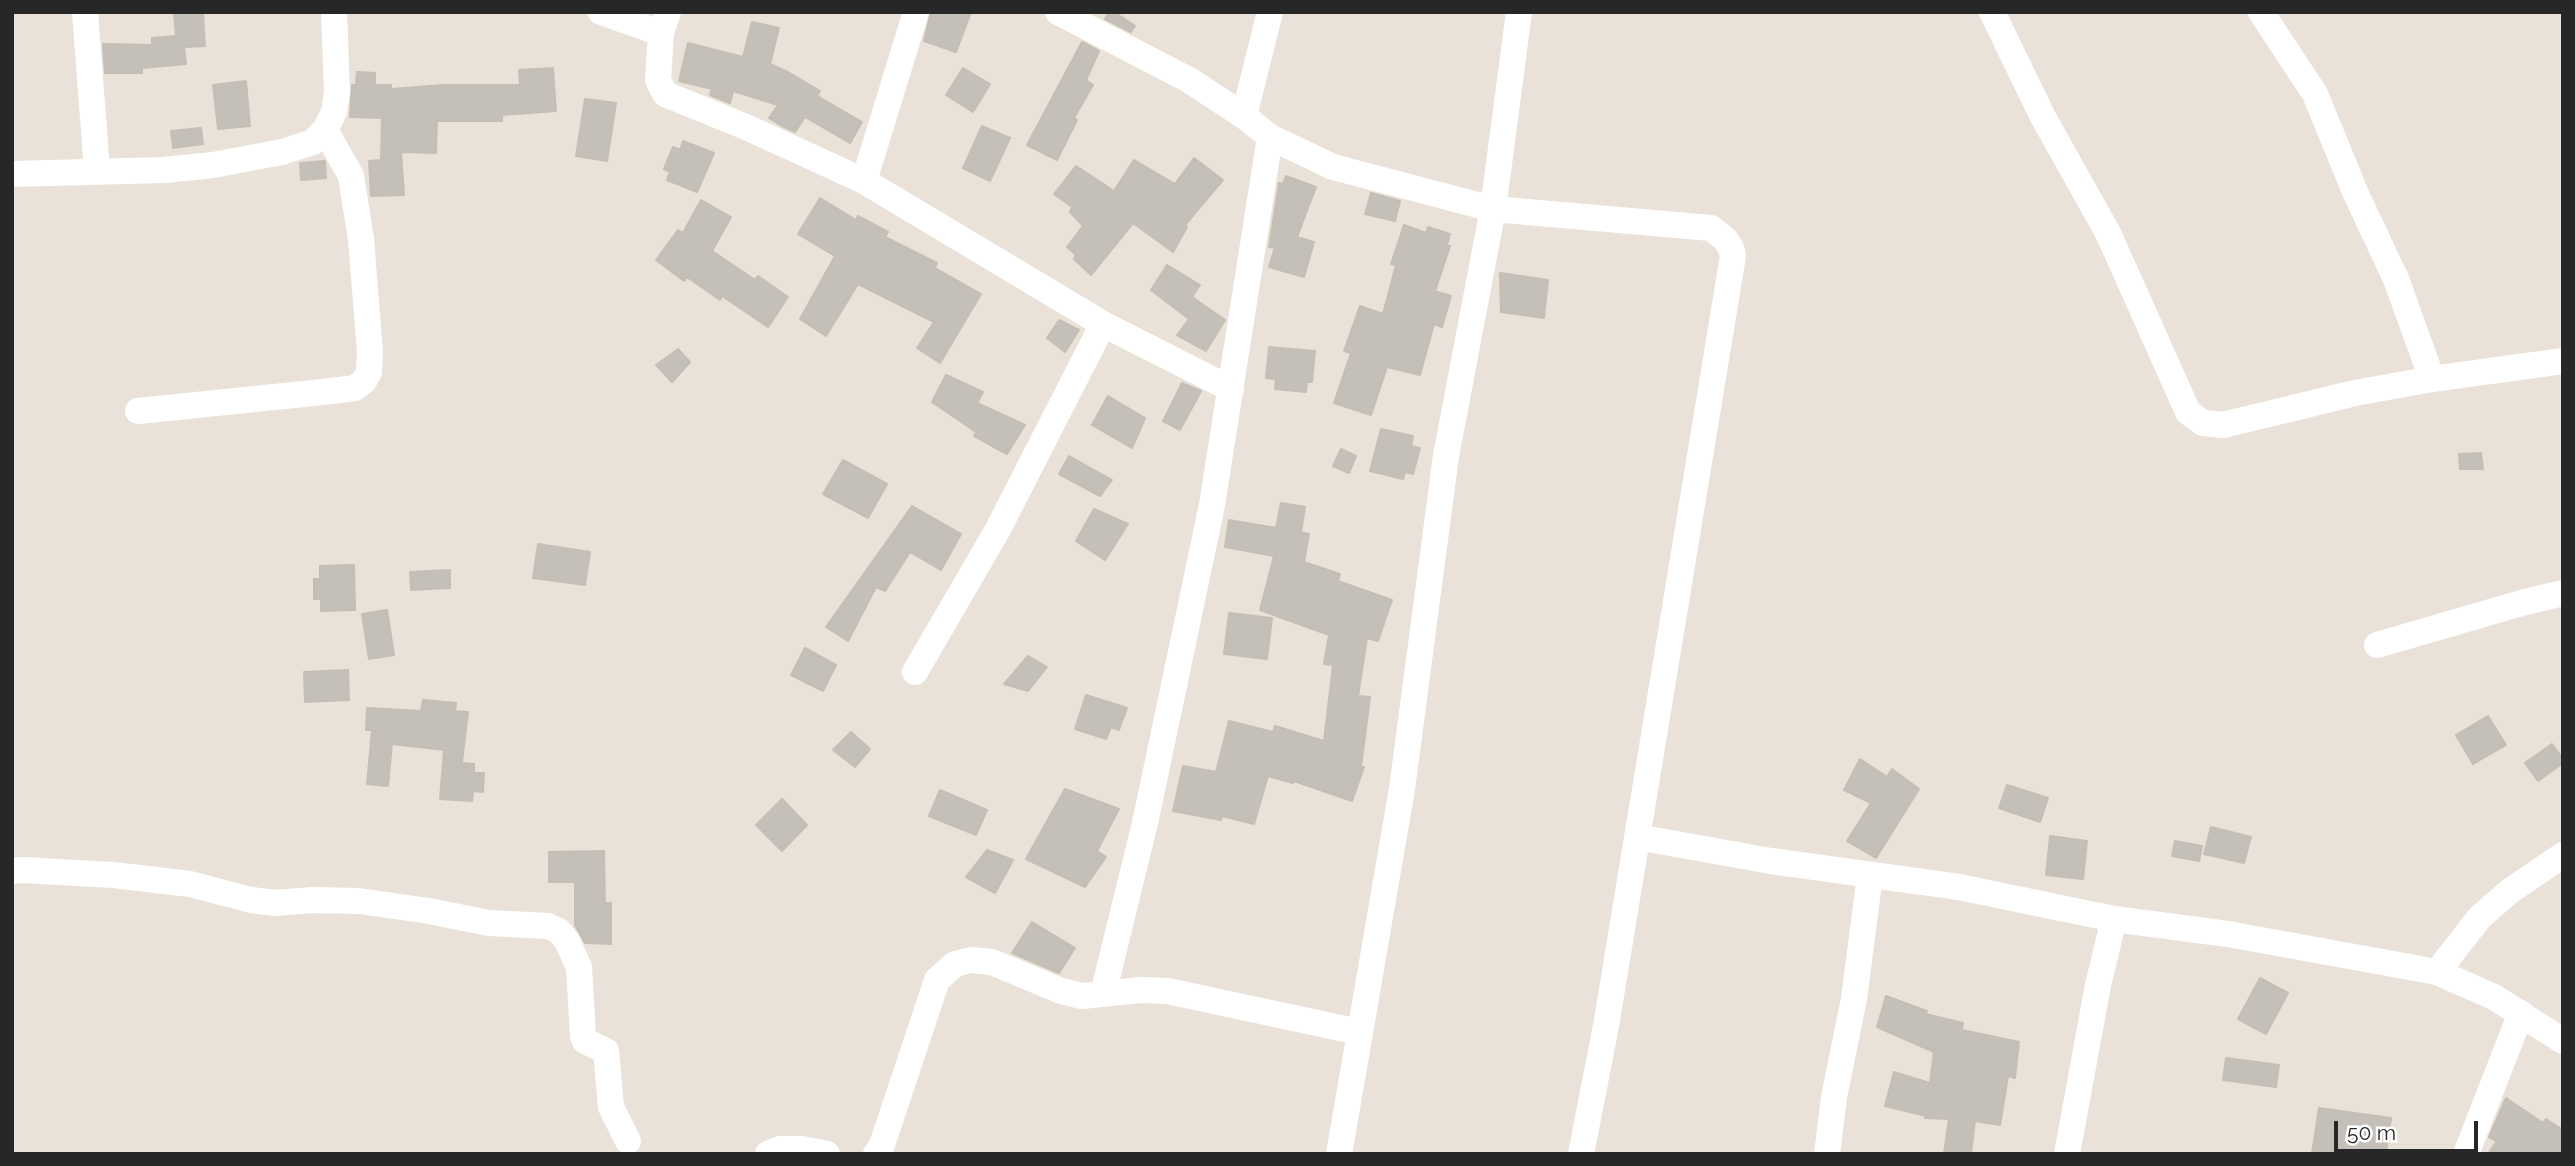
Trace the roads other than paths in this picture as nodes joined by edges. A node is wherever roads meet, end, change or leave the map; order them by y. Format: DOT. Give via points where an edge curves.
graph roads {
  1 [pos="85,12"];
  2 [pos="334,12"];
  3 [pos="601,12"];
  4 [pos="916,12"];
  5 [pos="1058,12"];
  6 [pos="1270,12"];
  7 [pos="1519,12"];
  8 [pos="1992,12"];
  9 [pos="2261,12"];
  10 [pos="664,23"];
  11 [pos="1244,116"];
  12 [pos="325,130"];
  13 [pos="1269,138"];
  14 [pos="97,170"];
  15 [pos="12,174"];
  16 [pos="864,181"];
  17 [pos="1493,209"];
  18 [pos="1103,324"];
  19 [pos="2563,361"];
  20 [pos="2432,379"];
  21 [pos="1231,389"];
  22 [pos="138,411"];
  23 [pos="2563,593"];
  24 [pos="2377,645"];
  25 [pos="915,672"];
  26 [pos="1637,837"];
  27 [pos="2563,855"];
  28 [pos="12,871"];
  29 [pos="1870,875"];
  30 [pos="2114,919"];
  31 [pos="2437,972"];
  32 [pos="1103,994"];
  33 [pos="2521,1013"];
  34 [pos="1359,1032"];
  35 [pos="2563,1041"];
  36 [pos="628,1141"];
  37 [pos="2075,1152"];
  38 [pos="768,1154"];
  39 [pos="827,1154"];
  40 [pos="876,1154"];
  41 [pos="1339,1154"];
  42 [pos="1581,1154"];
  43 [pos="1827,1154"];
  44 [pos="2466,1154"];
  1 -- 14 [label="street"];
  2 -- 12 [label="street" via="337,93"];
  3 -- 10 [label="street"];
  4 -- 16 [label="street"];
  5 -- 11 [label="street" via="1189,80"];
  6 -- 11 [label="street"];
  7 -- 17 [label="street"];
  8 -- 20 [label="street" via="2043,117 2108,233 2188,412 2203,423 2223,425"];
  9 -- 20 [label="street" via="2315,94 2396,279"];
  10 -- 16 [label="street" via="658,80 665,94"];
  11 -- 13 [label="street"];
  12 -- 14 [label="street" via="313,142 282,152 213,165"];
  12 -- 22 [label="street" via="351,176 361,239 370,352 364,381 355,388"];
  13 -- 17 [label="street" via="1333,167"];
  13 -- 21 [label="street"];
  14 -- 15 [label="street"];
  16 -- 18 [label="street"];
  17 -- 26 [label="street" via="1711,228 1725,239 1733,256"];
  17 -- 34 [label="street" via="1446,456 1402,789"];
  18 -- 21 [label="street"];
  18 -- 25 [label="street" via="997,531"];
  19 -- 20 [label="street"];
  21 -- 32 [label="street" via="1212,505 1145,823"];
  23 -- 24 [label="street"];
  26 -- 29 [label="street"];
  26 -- 42 [label="street"];
  27 -- 31 [label="street" via="2480,917"];
  28 -- 36 [label="street" via="113,875 190,884 251,901 359,901 489,923 548,926 567,941 579,967 583,1036 606,1051 611,1107"];
  29 -- 30 [label="street" via="1959,887"];
  29 -- 43 [label="street"];
  30 -- 31 [label="street" via="2228,934"];
  30 -- 37 [label="street" via="2096,998"];
  31 -- 33 [label="street"];
  32 -- 34 [label="street" via="1168,991"];
  32 -- 40 [label="street" via="1061,991 992,962 971,960 946,970 937,980"];
  33 -- 35 [label="street"];
  33 -- 44 [label="street"];
  34 -- 41 [label="street"];
  38 -- 39 [label="street" via="802,1149"];
}
